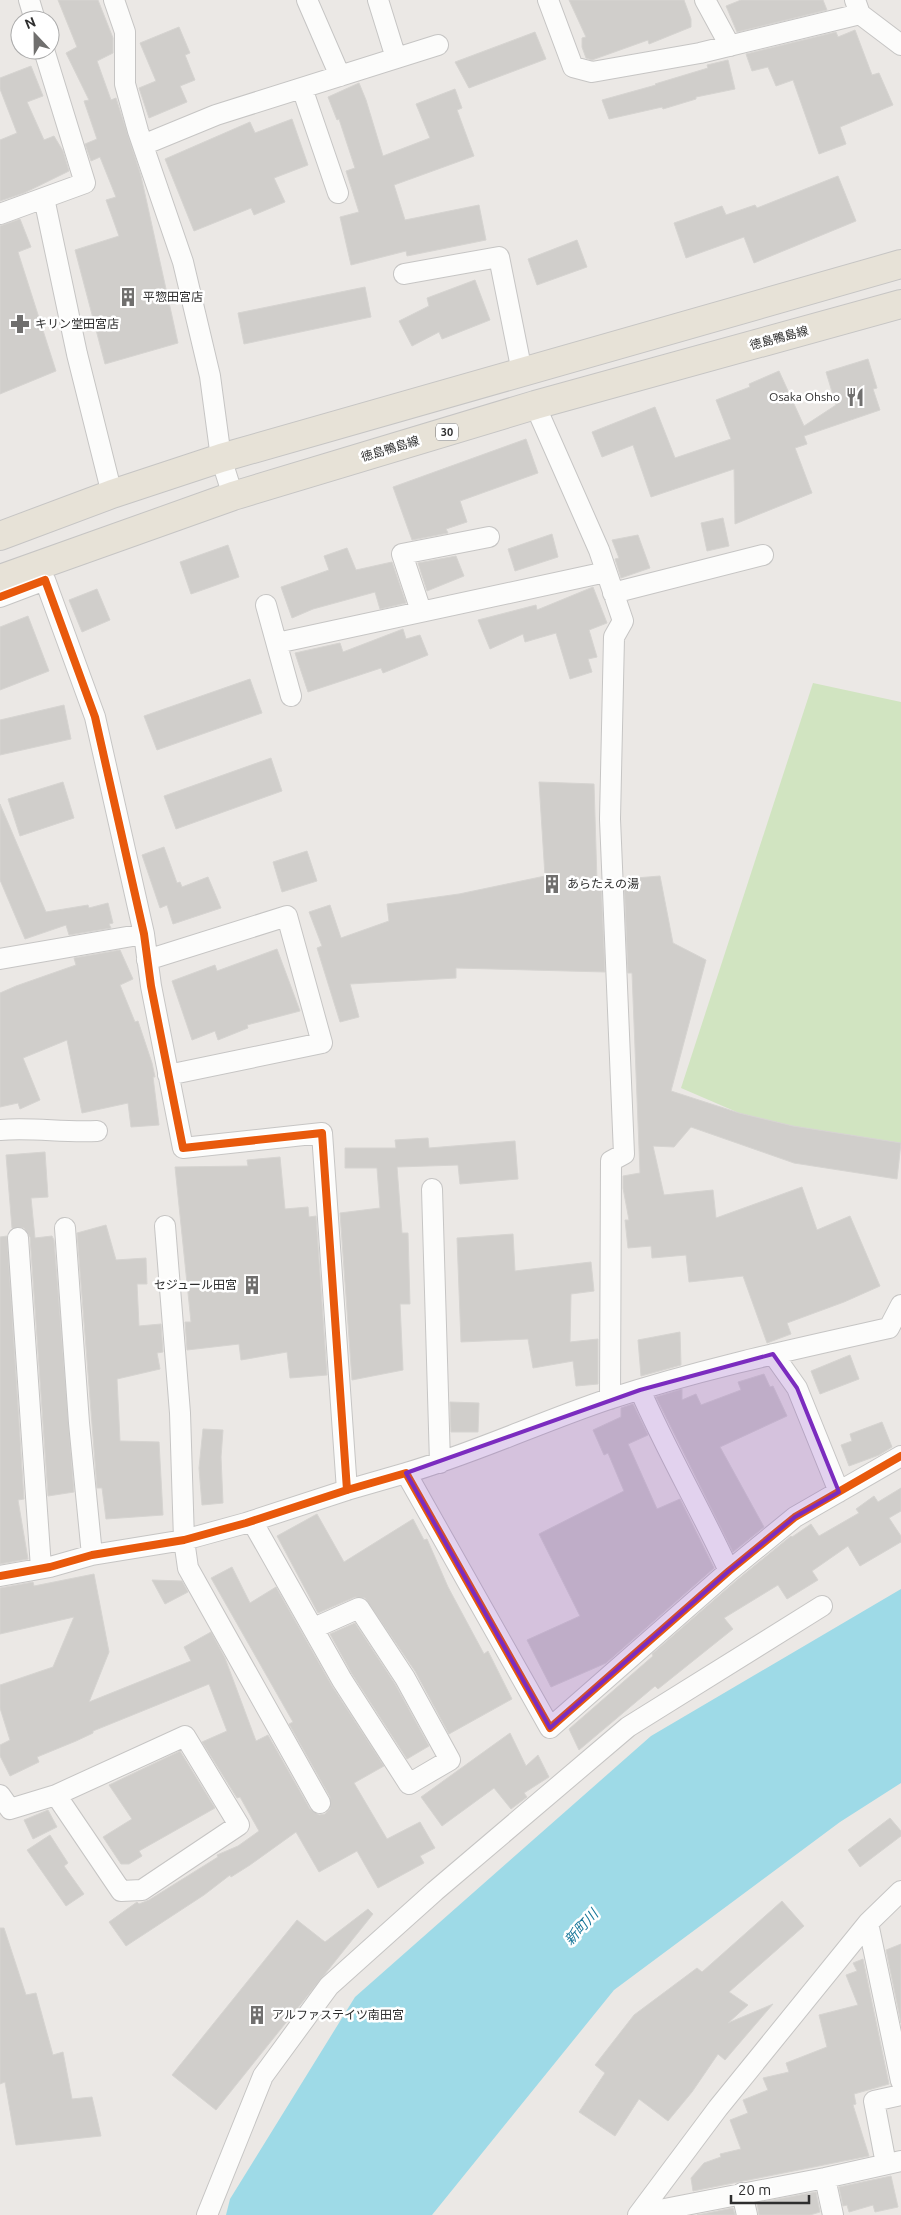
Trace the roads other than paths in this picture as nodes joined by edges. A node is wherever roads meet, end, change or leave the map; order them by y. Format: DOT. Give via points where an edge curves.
graph roads {
  1 [pos="114,0"];
  2 [pos="307,0"];
  3 [pos="378,0"];
  4 [pos="548,0"];
  5 [pos="705,0"];
  6 [pos="857,7"];
  7 [pos="438,45"];
  8 [pos="901,45"];
  9 [pos="730,46"];
  10 [pos="396,58"];
  11 [pos="47,60"];
  12 [pos="340,76"];
  13 [pos="302,88"];
  14 [pos="143,145"];
  15 [pos="338,193"];
  16 [pos="44,198"];
  17 [pos="0,214"];
  18 [pos="901,264"];
  19 [pos="404,274"];
  20 [pos="901,304"];
  21 [pos="522,372"];
  22 [pos="535,405"];
  23 [pos="221,458"];
  24 [pos="112,494"];
  25 [pos="234,496"];
  26 [pos="0,536"];
  27 [pos="489,537"];
  28 [pos="763,556"];
  29 [pos="606,572"];
  30 [pos="0,579"];
  31 [pos="613,593"];
  32 [pos="0,597"];
  33 [pos="266,605"];
  34 [pos="421,611"];
  35 [pos="277,643"];
  36 [pos="291,696"];
  37 [pos="144,934"];
  38 [pos="0,959"];
  39 [pos="147,960"];
  40 [pos="168,1075"];
  41 [pos="0,1130"];
  42 [pos="97,1131"];
  43 [pos="432,1189"];
  44 [pos="165,1226"];
  45 [pos="65,1228"];
  46 [pos="18,1238"];
  47 [pos="901,1305"];
  48 [pos="773,1354"];
  49 [pos="640,1390"];
  50 [pos="610,1399"];
  51 [pos="901,1456"];
  52 [pos="440,1463"];
  53 [pos="406,1473"];
  54 [pos="347,1490"];
  55 [pos="839,1492"];
  56 [pos="252,1521"];
  57 [pos="184,1540"];
  58 [pos="92,1555"];
  59 [pos="41,1568"];
  60 [pos="729,1570"];
  61 [pos="0,1576"];
  62 [pos="822,1606"];
  63 [pos="314,1628"];
  64 [pos="0,1795"];
  65 [pos="56,1796"];
  66 [pos="320,1803"];
  67 [pos="901,1891"];
  68 [pos="868,1923"];
  69 [pos="901,2081"];
  70 [pos="901,2095"];
  71 [pos="893,2162"];
  72 [pos="825,2178"];
  73 [pos="742,2193"];
  74 [pos="638,2214"];
  75 [pos="207,2215"];
  76 [pos="747,2215"];
  77 [pos="834,2215"];
  1 -- 14 [label="street" via="125,32 125,84"];
  2 -- 12 [label="street"];
  3 -- 10 [label="street"];
  4 -- 9 [label="street" via="573,67 592,72"];
  5 -- 9 [label="street"];
  6 -- 8 [label="street"];
  6 -- 9 [label="street"];
  7 -- 10 [label="street"];
  10 -- 12 [label="street"];
  11 -- 16 [label="street" via="85,183"];
  12 -- 13 [label="street"];
  13 -- 14 [label="street" via="216,115"];
  13 -- 15 [label="street"];
  14 -- 23 [label="street" via="183,262 210,376"];
  16 -- 17 [label="street"];
  16 -- 24 [label="street" via="77,354"];
  18 -- 21 [label="main road"];
  19 -- 21 [label="street" via="499,258"];
  20 -- 22 [label="main road, 徳島鴨島線 / 30"];
  21 -- 23 [label="main road"];
  22 -- 25 [label="main road, 徳島鴨島線 / 30"];
  22 -- 29 [label="street"];
  23 -- 24 [label="main road"];
  23 -- 25 [label="street"];
  24 -- 26 [label="main road"];
  25 -- 30 [label="main road, 徳島鴨島線 / 30"];
  27 -- 34 [label="street" via="402,554"];
  28 -- 31 [label="street"];
  29 -- 31 [label="street"];
  29 -- 34 [label="street"];
  31 -- 50 [label="street" via="623,621 614,637 610,819 624,1154 610,1161"];
  32 -- 37 [label="street" via="45,580 95,717"];
  33 -- 35 [label="street"];
  34 -- 35 [label="street"];
  35 -- 36 [label="street"];
  37 -- 38 [label="street"];
  37 -- 39 [label="street"];
  39 -- 40 [label="street"];
  39 -- 40 [label="street" via="287,916 322,1043"];
  40 -- 54 [label="street" via="183,1148 322,1133"];
  41 -- 42 [label="street"];
  43 -- 52 [label="street"];
  44 -- 57 [label="street" via="180,1413"];
  45 -- 58 [label="street"];
  46 -- 59 [label="street"];
  47 -- 48 [label="street" via="889,1328"];
  48 -- 49 [label="street"];
  48 -- 55 [label="street" via="796,1388"];
  49 -- 50 [label="street"];
  49 -- 60 [label="street"];
  50 -- 52 [label="street"];
  51 -- 55 [label="street"];
  52 -- 53 [label="street"];
  53 -- 54 [label="street"];
  53 -- 60 [label="street" via="550,1728"];
  54 -- 56 [label="street"];
  55 -- 60 [label="street" via="795,1517"];
  56 -- 57 [label="street"];
  56 -- 63 [label="street"];
  57 -- 58 [label="street"];
  57 -- 66 [label="street" via="188,1568"];
  58 -- 59 [label="street"];
  59 -- 61 [label="street"];
  62 -- 75 [label="street" via="628,1727 329,1986 263,2076"];
  63 -- 63 [label="street" via="342,1680 409,1784 450,1760 405,1678 359,1608"];
  64 -- 65 [label="street" via="10,1809"];
  65 -- 65 [label="street" via="121,1892 142,1890 239,1825 185,1736"];
  67 -- 68 [label="street"];
  68 -- 69 [label="street"];
  68 -- 74 [label="street" via="718,2108"];
  70 -- 71 [label="street" via="874,2101"];
  71 -- 72 [label="street"];
  72 -- 73 [label="street"];
  72 -- 77 [label="street"];
  73 -- 74 [label="street"];
  73 -- 76 [label="street"];
}
